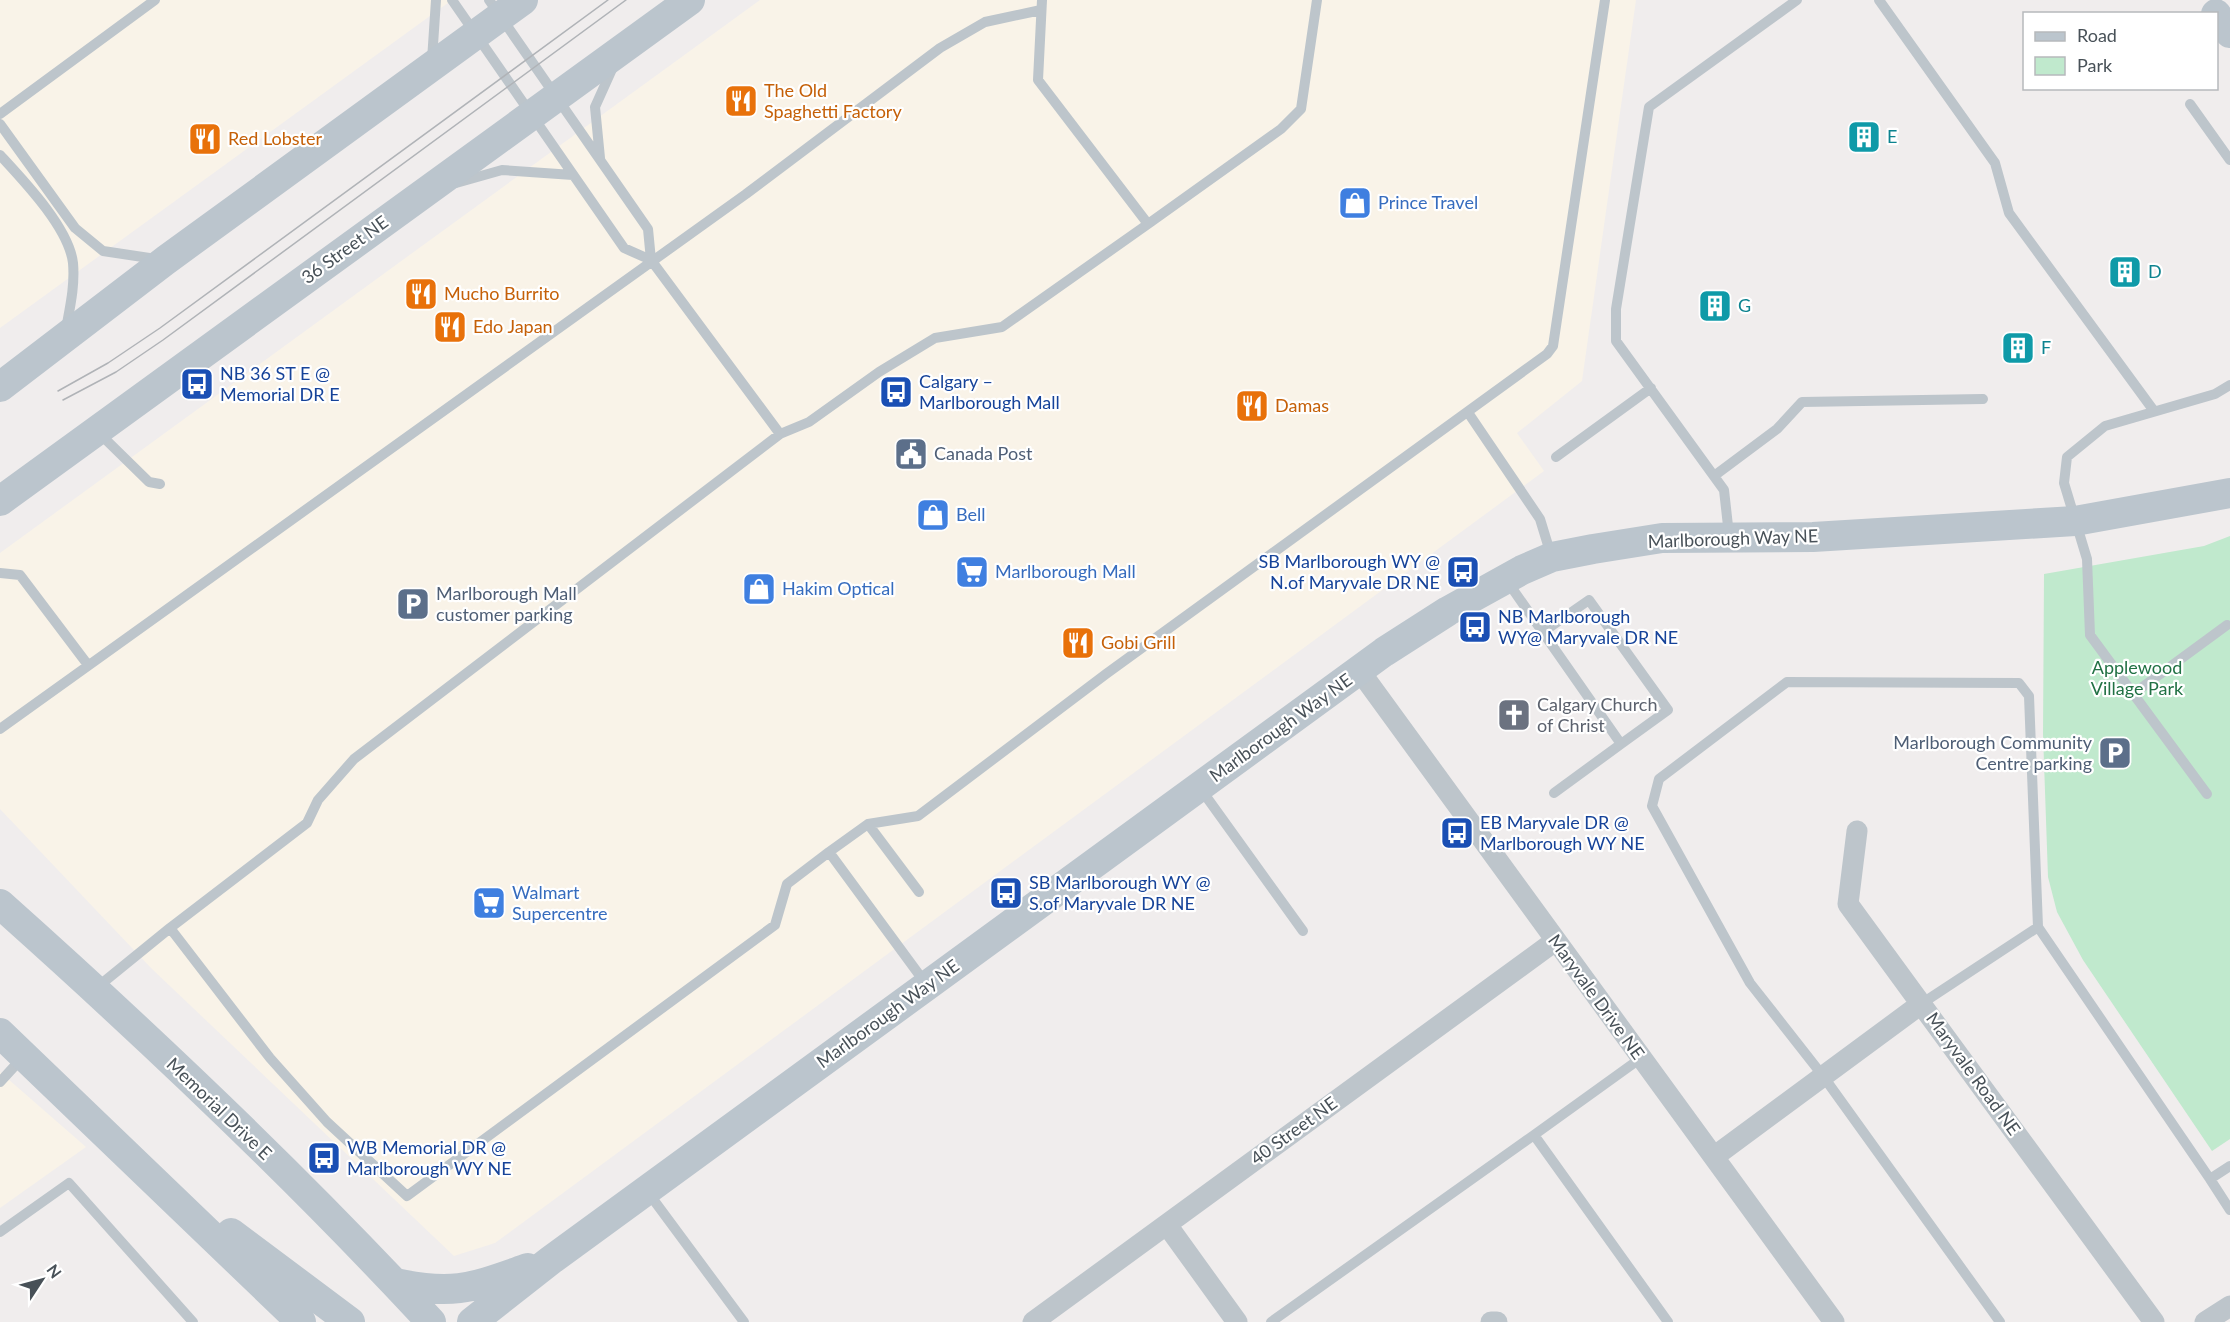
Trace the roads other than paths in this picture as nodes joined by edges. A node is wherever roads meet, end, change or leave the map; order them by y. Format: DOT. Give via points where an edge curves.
graph roads {
  1 [pos="155,0"];
  2 [pos="436,0"];
  3 [pos="452,0"];
  4 [pos="690,0"];
  5 [pos="1317,0"];
  6 [pos="1605,0"];
  7 [pos="1797,0"];
  8 [pos="1879,0"];
  9 [pos="1042,5"];
  10 [pos="503,6"];
  11 [pos="2218,17"];
  12 [pos="2230,33"];
  13 [pos="475,34"];
  14 [pos="621,50"];
  15 [pos="431,65"];
  16 [pos="557,97"];
  17 [pos="2190,104"];
  18 [pos="0,114"];
  19 [pos="532,116"];
  20 [pos="0,124"];
  21 [pos="0,155"];
  22 [pos="2230,160"];
  23 [pos="601,161"];
  24 [pos="573,175"];
  25 [pos="427,191"];
  26 [pos="1148,224"];
  27 [pos="166,260"];
  28 [pos="651,260"];
  29 [pos="65,335"];
  30 [pos="2230,386"];
  31 [pos="0,387"];
  32 [pos="1651,388"];
  33 [pos="1983,399"];
  34 [pos="2154,411"];
  35 [pos="1469,414"];
  36 [pos="96,431"];
  37 [pos="780,434"];
  38 [pos="1556,457"];
  39 [pos="1714,476"];
  40 [pos="160,484"];
  41 [pos="2230,493"];
  42 [pos="0,501"];
  43 [pos="2075,522"];
  44 [pos="1730,538"];
  45 [pos="1552,557"];
  46 [pos="0,573"];
  47 [pos="1505,579"];
  48 [pos="2227,625"];
  49 [pos="1543,632"];
  50 [pos="88,665"];
  51 [pos="1359,670"];
  52 [pos="2133,694"];
  53 [pos="0,729"];
  54 [pos="1621,744"];
  55 [pos="1200,788"];
  56 [pos="1554,794"];
  57 [pos="2207,794"];
  58 [pos="868,824"];
  59 [pos="1857,831"];
  60 [pos="829,852"];
  61 [pos="919,892"];
  62 [pos="0,904"];
  63 [pos="2038,927"];
  64 [pos="170,928"];
  65 [pos="1303,931"];
  66 [pos="1555,941"];
  67 [pos="927,985"];
  68 [pos="95,989"];
  69 [pos="1921,1004"];
  70 [pos="0,1033"];
  71 [pos="24,1056"];
  72 [pos="1641,1058"];
  73 [pos="1823,1076"];
  74 [pos="0,1082"];
  75 [pos="1534,1135"];
  76 [pos="128,1155"];
  77 [pos="1715,1156"];
  78 [pos="2230,1166"];
  79 [pos="2210,1179"];
  80 [pos="647,1190"];
  81 [pos="2230,1210"];
  82 [pos="1167,1225"];
  83 [pos="0,1232"];
  84 [pos="551,1260"];
  85 [pos="395,1283"];
  86 [pos="2230,1306"];
  87 [pos="295,1318"];
  88 [pos="194,1322"];
  89 [pos="350,1322"];
  90 [pos="431,1322"];
  91 [pos="472,1322"];
  92 [pos="744,1322"];
  93 [pos="1033,1322"];
  94 [pos="1237,1322"];
  95 [pos="1271,1322"];
  96 [pos="1491,1322"];
  97 [pos="1497,1322"];
  98 [pos="1668,1322"];
  99 [pos="1834,1322"];
  100 [pos="2000,1322"];
  101 [pos="2154,1322"];
  102 [pos="2205,1322"];
  1 -- 18 [label="lane"];
  2 -- 15 [label="lane"];
  3 -- 13 [label="lane"];
  4 -- 14 [label="main road, 36 Street NE"];
  5 -- 26 [label="lane" via="1301,109 1281,129"];
  6 -- 35 [label="lane" via="1552,346 1547,354"];
  7 -- 32 [label="lane" via="1649,107 1616,309 1616,341"];
  8 -- 34 [label="lane" via="1995,163 2009,213"];
  9 -- 26 [label="lane" via="1038,80"];
  9 -- 28 [label="lane" via="985,22 940,48"];
  10 -- 13 [label="main road"];
  10 -- 16 [label="lane"];
  11 -- 12 [label="main road"];
  13 -- 15 [label="main road"];
  13 -- 19 [label="lane"];
  14 -- 16 [label="main road, 36 Street NE"];
  14 -- 23 [label="lane" via="595,107"];
  15 -- 27 [label="main road"];
  16 -- 19 [label="main road, 36 Street NE"];
  16 -- 23 [label="lane"];
  17 -- 22 [label="lane"];
  19 -- 24 [label="lane"];
  19 -- 25 [label="main road, 36 Street NE"];
  20 -- 27 [label="lane" via="75,228 103,250"];
  21 -- 29 [label="lane" via="21,177 67,245 74,285"];
  23 -- 28 [label="lane" via="648,229"];
  24 -- 25 [label="lane" via="502,170"];
  24 -- 28 [label="lane" via="624,248"];
  25 -- 36 [label="main road, 36 Street NE"];
  26 -- 37 [label="lane" via="1002,327 935,338 809,422"];
  27 -- 29 [label="main road"];
  28 -- 37 [label="lane"];
  28 -- 50 [label="lane"];
  29 -- 31 [label="main road"];
  30 -- 34 [label="lane"];
  32 -- 38 [label="lane"];
  32 -- 39 [label="lane"];
  33 -- 39 [label="lane" via="1802,402 1777,429"];
  34 -- 43 [label="lane" via="2105,426 2067,457 2064,483"];
  35 -- 45 [label="lane" via="1540,519"];
  35 -- 58 [label="lane" via="1106,674 918,816"];
  36 -- 40 [label="lane" via="148,482"];
  36 -- 42 [label="main road, 36 Street NE"];
  37 -- 64 [label="lane" via="354,759 318,800 307,823"];
  39 -- 44 [label="lane" via="1724,490"];
  41 -- 43 [label="main road, Marlborough Way NE"];
  43 -- 44 [label="main road, Marlborough Way NE"];
  43 -- 52 [label="lane" via="2087,559 2090,635"];
  44 -- 45 [label="main road, Marlborough Way NE" via="1662,538"];
  45 -- 47 [label="main road, Marlborough Way NE"];
  46 -- 50 [label="lane" via="20,575"];
  47 -- 49 [label="lane"];
  47 -- 51 [label="main road, Marlborough Way NE"];
  48 -- 52 [label="lane"];
  49 -- 54 [label="lane"];
  49 -- 54 [label="lane" via="1589,600 1668,710"];
  50 -- 53 [label="lane"];
  51 -- 55 [label="main road, Marlborough Way NE"];
  51 -- 66 [label="street, Maryvale Drive NE"];
  52 -- 57 [label="lane"];
  54 -- 56 [label="lane"];
  55 -- 65 [label="lane"];
  55 -- 67 [label="main road, Marlborough Way NE"];
  58 -- 60 [label="lane"];
  58 -- 61 [label="lane"];
  59 -- 69 [label="street" via="1848,904"];
  60 -- 64 [label="lane" via="787,884 775,925 407,1197 327,1122 284,1074"];
  60 -- 67 [label="lane"];
  62 -- 68 [label="main road, Memorial Drive E"];
  63 -- 69 [label="lane"];
  63 -- 73 [label="lane" via="2029,696 2019,683 1787,682 1659,779 1652,806 1750,983"];
  63 -- 79 [label="lane"];
  64 -- 68 [label="lane"];
  66 -- 72 [label="street, Maryvale Drive NE"];
  66 -- 82 [label="street, 40 Street NE"];
  67 -- 80 [label="main road, Marlborough Way NE"];
  68 -- 85 [label="main road, Memorial Drive E"];
  69 -- 73 [label="street, Maryvale Road NE"];
  69 -- 101 [label="street, Maryvale Road NE"];
  70 -- 71 [label="main road"];
  71 -- 74 [label="lane"];
  71 -- 76 [label="main road"];
  72 -- 75 [label="lane"];
  72 -- 77 [label="street, Maryvale Drive NE"];
  73 -- 77 [label="street, Maryvale Road NE"];
  73 -- 100 [label="lane"];
  75 -- 95 [label="lane"];
  75 -- 98 [label="lane"];
  76 -- 87 [label="main road"];
  76 -- 89 [label="main road"];
  77 -- 99 [label="street, Maryvale Drive NE"];
  78 -- 79 [label="lane"];
  79 -- 81 [label="lane"];
  80 -- 84 [label="main road, Marlborough Way NE"];
  80 -- 92 [label="lane"];
  82 -- 93 [label="street, 40 Street NE"];
  82 -- 94 [label="street"];
  83 -- 88 [label="lane" via="69,1183"];
  84 -- 85 [label="main road" via="456,1290 426,1290"];
  84 -- 91 [label="main road, Marlborough Way NE"];
  85 -- 90 [label="main road, Memorial Drive E"];
  86 -- 102 [label="street"];
  96 -- 97 [label="street"];
}
